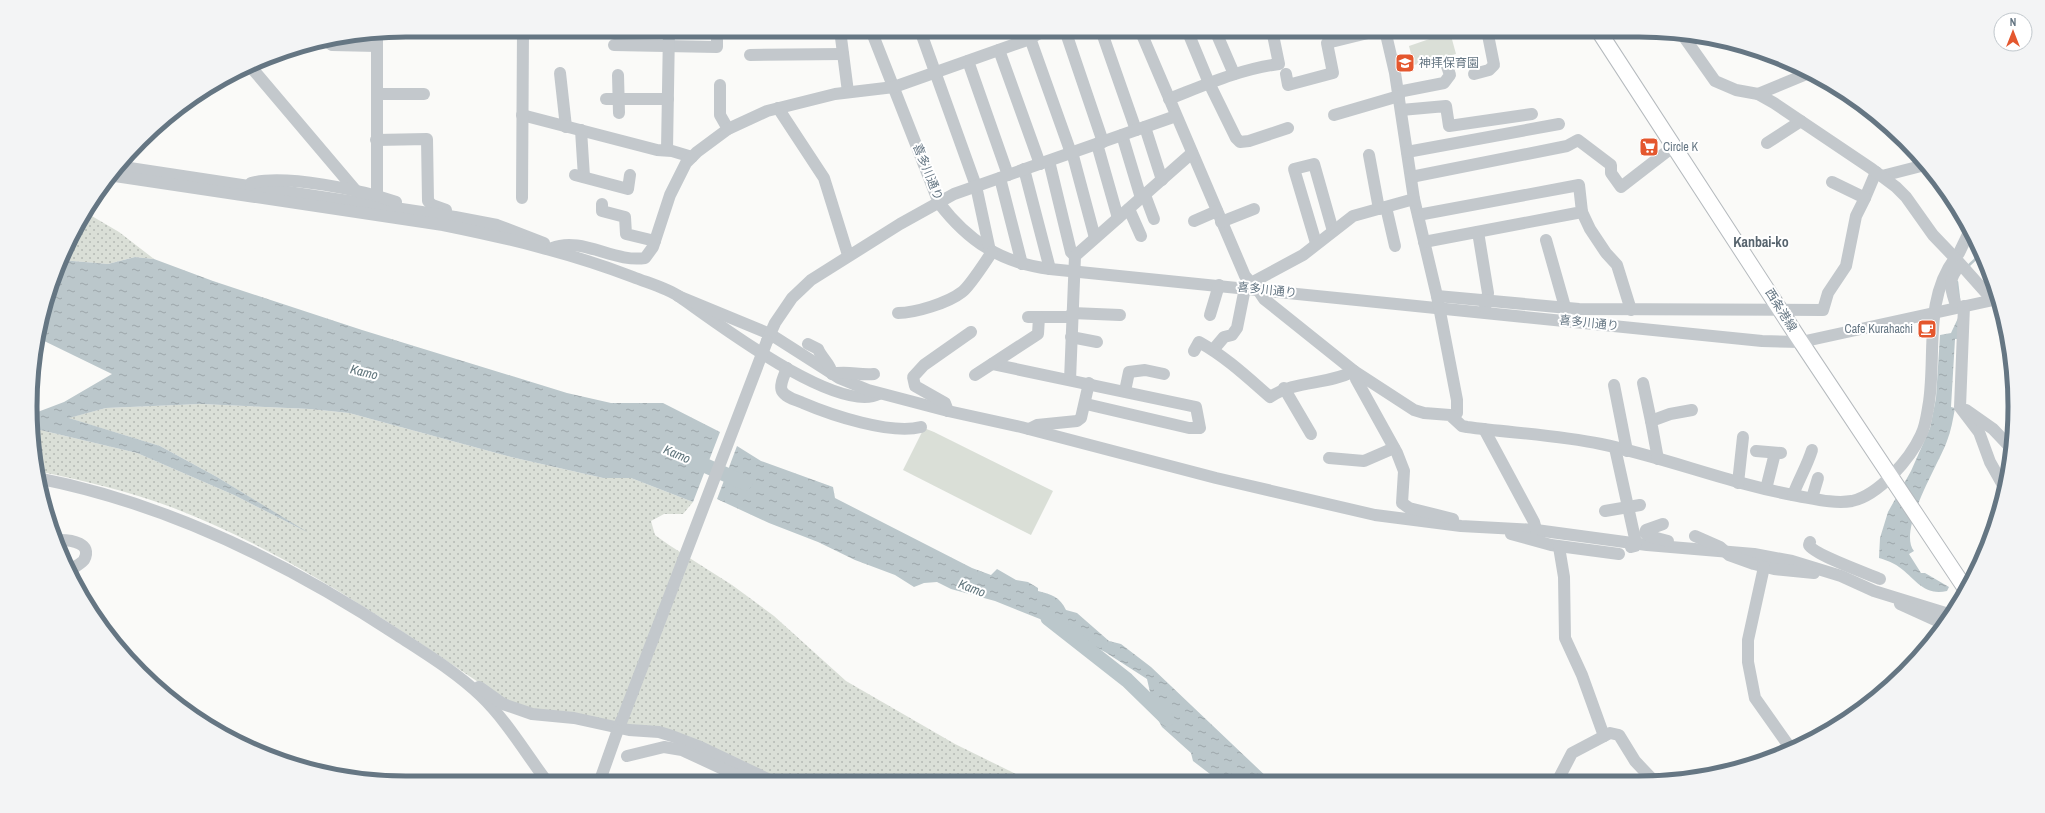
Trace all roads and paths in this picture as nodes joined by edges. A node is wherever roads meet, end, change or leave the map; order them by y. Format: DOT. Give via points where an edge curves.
graph roads {
  1 [pos="523,37"];
  2 [pos="669,37"];
  3 [pos="841,37"];
  4 [pos="874,37"];
  5 [pos="922,37"];
  6 [pos="1067,37"];
  7 [pos="1104,37"];
  8 [pos="1143,37"];
  9 [pos="1191,37"];
  10 [pos="1218,37"];
  11 [pos="1273,37"];
  12 [pos="1354,37"];
  13 [pos="1386,37"];
  14 [pos="1488,37"];
  15 [pos="1605,37"];
  16 [pos="1030,38"];
  17 [pos="717,40"];
  18 [pos="1686,40"];
  19 [pos="377,41"];
  20 [pos="331,45"];
  21 [pos="614,46"];
  22 [pos="668,47"];
  23 [pos="999,50"];
  24 [pos="750,54"];
  25 [pos="843,54"];
  26 [pos="968,61"];
  27 [pos="1446,62"];
  28 [pos="254,70"];
  29 [pos="935,72"];
  30 [pos="560,73"];
  31 [pos="1234,74"];
  32 [pos="1286,74"];
  33 [pos="1474,74"];
  34 [pos="618,75"];
  35 [pos="1803,76"];
  36 [pos="1209,83"];
  37 [pos="720,85"];
  38 [pos="894,87"];
  39 [pos="848,92"];
  40 [pos="377,94"];
  41 [pos="424,94"];
  42 [pos="1398,94"];
  43 [pos="1758,94"];
  44 [pos="606,98"];
  45 [pos="619,99"];
  46 [pos="668,99"];
  47 [pos="1169,99"];
  48 [pos="778,108"];
  49 [pos="1401,110"];
  50 [pos="619,113"];
  51 [pos="1532,114"];
  52 [pos="522,115"];
  53 [pos="1334,115"];
  54 [pos="1176,116"];
  55 [pos="1801,121"];
  56 [pos="1559,124"];
  57 [pos="566,127"];
  58 [pos="1288,128"];
  59 [pos="728,129"];
  60 [pos="1141,129"];
  61 [pos="581,130"];
  62 [pos="1122,135"];
  63 [pos="376,140"];
  64 [pos="1100,143"];
  65 [pos="1767,143"];
  66 [pos="1674,146"];
  67 [pos="667,150"];
  68 [pos="1407,152"];
  69 [pos="1072,153"];
  70 [pos="1192,153"];
  71 [pos="1369,155"];
  72 [pos="692,157"];
  73 [pos="1044,162"];
  74 [pos="126,166"];
  75 [pos="1919,166"];
  76 [pos="1024,169"];
  77 [pos="1879,174"];
  78 [pos="630,175"];
  79 [pos="118,176"];
  80 [pos="1004,176"];
  81 [pos="1411,177"];
  82 [pos="1162,180"];
  83 [pos="1832,182"];
  84 [pos="242,185"];
  85 [pos="976,186"];
  86 [pos="356,191"];
  87 [pos="377,196"];
  88 [pos="1143,197"];
  89 [pos="522,198"];
  90 [pos="1865,198"];
  91 [pos="1414,199"];
  92 [pos="939,203"];
  93 [pos="602,204"];
  94 [pos="1382,208"];
  95 [pos="1129,209"];
  96 [pos="1254,209"];
  97 [pos="414,210"];
  98 [pos="1582,212"];
  99 [pos="1418,215"];
  100 [pos="455,217"];
  101 [pos="1219,217"];
  102 [pos="1118,218"];
  103 [pos="1154,219"];
  104 [pos="1194,221"];
  105 [pos="1333,231"];
  106 [pos="1478,232"];
  107 [pos="1141,236"];
  108 [pos="1967,237"];
  109 [pos="1095,238"];
  110 [pos="1546,240"];
  111 [pos="655,241"];
  112 [pos="1424,242"];
  113 [pos="1316,243"];
  114 [pos="1395,246"];
  115 [pos="552,249"];
  116 [pos="991,251"];
  117 [pos="848,255"];
  118 [pos="1075,256"];
  119 [pos="1022,264"];
  120 [pos="1961,266"];
  121 [pos="1050,269"];
  122 [pos="1073,271"];
  123 [pos="1219,285"];
  124 [pos="1251,287"];
  125 [pos="1990,294"];
  126 [pos="678,296"];
  127 [pos="1991,297"];
  128 [pos="1437,302"];
  129 [pos="1960,304"];
  130 [pos="1485,307"];
  131 [pos="1565,307"];
  132 [pos="1630,310"];
  133 [pos="1781,310"];
  134 [pos="1934,312"];
  135 [pos="898,313"];
  136 [pos="1072,315"];
  137 [pos="1120,315"];
  138 [pos="1210,315"];
  139 [pos="971,332"];
  140 [pos="1071,337"];
  141 [pos="768,338"];
  142 [pos="1098,342"];
  143 [pos="1801,342"];
  144 [pos="808,344"];
  145 [pos="1213,350"];
  146 [pos="1194,351"];
  147 [pos="992,364"];
  148 [pos="787,368"];
  149 [pos="1354,371"];
  150 [pos="832,374"];
  151 [pos="874,374"];
  152 [pos="1164,374"];
  153 [pos="975,375"];
  154 [pos="1070,380"];
  155 [pos="1090,383"];
  156 [pos="1643,383"];
  157 [pos="1614,385"];
  158 [pos="1284,388"];
  159 [pos="1126,391"];
  160 [pos="880,394"];
  161 [pos="1086,404"];
  162 [pos="1960,407"];
  163 [pos="1692,410"];
  164 [pos="948,411"];
  165 [pos="1454,417"];
  166 [pos="1651,421"];
  167 [pos="921,427"];
  168 [pos="1484,429"];
  169 [pos="1029,430"];
  170 [pos="1311,434"];
  171 [pos="1743,437"];
  172 [pos="2006,443"];
  173 [pos="1394,448"];
  174 [pos="1615,448"];
  175 [pos="1812,450"];
  176 [pos="1627,451"];
  177 [pos="1756,451"];
  178 [pos="1329,458"];
  179 [pos="1658,459"];
  180 [pos="1818,478"];
  181 [pos="44,480"];
  182 [pos="1895,481"];
  183 [pos="2001,481"];
  184 [pos="1738,482"];
  185 [pos="1766,489"];
  186 [pos="1793,495"];
  187 [pos="1812,498"];
  188 [pos="1402,503"];
  189 [pos="1634,506"];
  190 [pos="1605,511"];
  191 [pos="1358,512"];
  192 [pos="1663,524"];
  193 [pos="1483,528"];
  194 [pos="1536,530"];
  195 [pos="1695,536"];
  196 [pos="62,540"];
  197 [pos="1810,542"];
  198 [pos="1636,543"];
  199 [pos="1559,546"];
  200 [pos="1681,548"];
  201 [pos="1724,551"];
  202 [pos="1619,554"];
  203 [pos="1842,563"];
  204 [pos="1764,567"];
  205 [pos="74,568"];
  206 [pos="1831,572"];
  207 [pos="1880,579"];
  208 [pos="1962,584"];
  209 [pos="1880,592"];
  210 [pos="1897,597"];
  211 [pos="1945,614"];
  212 [pos="1939,622"];
  213 [pos="460,677"];
  214 [pos="619,728"];
  215 [pos="1604,736"];
  216 [pos="1788,744"];
  217 [pos="627,756"];
  218 [pos="543,776"];
  219 [pos="601,776"];
  220 [pos="738,776"];
  221 [pos="761,776"];
  222 [pos="1560,776"];
  223 [pos="1649,776"];
  1 -- 52 [label="street"];
  2 -- 22 [label="street"];
  3 -- 25 [label="street"];
  4 -- 38 [label="street, 喜多川通り"];
  5 -- 29 [label="street"];
  6 -- 64 [label="street"];
  7 -- 60 [label="street"];
  8 -- 47 [label="street"];
  9 -- 36 [label="street"];
  10 -- 31 [label="street"];
  11 -- 31 [label="street" via="1279,64 1255,67"];
  12 -- 32 [label="street" via="1327,44 1336,72 1288,85"];
  13 -- 42 [label="street"];
  14 -- 33 [label="street" via="1494,65 1488,70"];
  15 -- 66 [label="main road, 西条港線"];
  16 -- 23 [label="street"];
  16 -- 69 [label="street"];
  17 -- 22 [label="street" via="717,47"];
  18 -- 43 [label="street" via="1715,81 1736,90"];
  19 -- 20 [label="street"];
  19 -- 40 [label="street"];
  21 -- 22 [label="street"];
  22 -- 46 [label="street"];
  23 -- 26 [label="street"];
  23 -- 73 [label="street"];
  24 -- 25 [label="street"];
  25 -- 39 [label="street"];
  26 -- 29 [label="street"];
  26 -- 80 [label="street"];
  27 -- 42 [label="street" via="1450,75 1444,83"];
  28 -- 86 [label="street"];
  29 -- 38 [label="street"];
  29 -- 85 [label="street"];
  30 -- 57 [label="street"];
  31 -- 36 [label="street"];
  34 -- 45 [label="street"];
  35 -- 43 [label="street"];
  36 -- 47 [label="street"];
  36 -- 58 [label="street" via="1240,142"];
  37 -- 59 [label="street" via="720,115"];
  38 -- 39 [label="street"];
  38 -- 92 [label="street, 喜多川通り"];
  39 -- 48 [label="street"];
  40 -- 41 [label="street"];
  40 -- 63 [label="street"];
  42 -- 49 [label="street"];
  42 -- 53 [label="street"];
  43 -- 55 [label="street"];
  44 -- 45 [label="street"];
  45 -- 46 [label="street"];
  45 -- 50 [label="street"];
  46 -- 67 [label="street"];
  47 -- 54 [label="street"];
  48 -- 59 [label="street"];
  48 -- 117 [label="street" via="824,178"];
  49 -- 51 [label="street" via="1446,106 1449,126"];
  49 -- 68 [label="street"];
  52 -- 57 [label="street"];
  52 -- 89 [label="street"];
  54 -- 60 [label="street"];
  54 -- 70 [label="street"];
  55 -- 65 [label="street"];
  55 -- 77 [label="street"];
  56 -- 68 [label="street"];
  57 -- 61 [label="street"];
  59 -- 72 [label="street"];
  60 -- 62 [label="street"];
  60 -- 82 [label="street"];
  61 -- 67 [label="street" via="657,150"];
  61 -- 78 [label="street" via="579,176 628,189"];
  62 -- 64 [label="street"];
  62 -- 88 [label="street"];
  63 -- 87 [label="street"];
  63 -- 100 [label="street" via="427,139 428,201"];
  64 -- 69 [label="street"];
  64 -- 102 [label="street"];
  66 -- 81 [label="street" via="1621,187 1611,173 1611,165 1578,140 1567,146"];
  66 -- 133 [label="main road, 西条港線"];
  67 -- 72 [label="street"];
  68 -- 81 [label="street"];
  69 -- 73 [label="street"];
  69 -- 109 [label="street"];
  70 -- 82 [label="street"];
  70 -- 101 [label="street"];
  71 -- 94 [label="street"];
  72 -- 111 [label="street" via="686,163 670,195"];
  73 -- 76 [label="street"];
  73 -- 118 [label="street" via="1071,252"];
  74 -- 84 [label="street"];
  75 -- 77 [label="street"];
  76 -- 80 [label="street"];
  76 -- 121 [label="street"];
  77 -- 90 [label="street"];
  77 -- 120 [label="street" via="1906,197 1922,221"];
  79 -- 115 [label="street" via="443,225"];
  80 -- 85 [label="street"];
  80 -- 119 [label="street"];
  81 -- 91 [label="street"];
  82 -- 88 [label="street"];
  83 -- 90 [label="street"];
  84 -- 86 [label="street" via="274,180"];
  84 -- 97 [label="street"];
  85 -- 92 [label="street"];
  85 -- 116 [label="street"];
  86 -- 87 [label="street"];
  87 -- 97 [label="street"];
  88 -- 95 [label="street"];
  88 -- 103 [label="street"];
  90 -- 133 [label="street" via="1856,216 1846,266 1828,293 1823,310"];
  91 -- 94 [label="street"];
  91 -- 99 [label="street"];
  92 -- 116 [label="street, 喜多川通り" via="953,221"];
  92 -- 117 [label="street"];
  93 -- 111 [label="street" via="602,211 625,217 626,234"];
  94 -- 105 [label="street" via="1353,216"];
  94 -- 114 [label="street"];
  95 -- 102 [label="street"];
  95 -- 107 [label="street"];
  96 -- 101 [label="street"];
  97 -- 100 [label="street"];
  98 -- 99 [label="street" via="1579,185"];
  98 -- 106 [label="street"];
  98 -- 132 [label="street" via="1590,229 1617,265"];
  99 -- 112 [label="street"];
  100 -- 115 [label="street" via="514,230"];
  101 -- 104 [label="street"];
  101 -- 124 [label="street"];
  102 -- 109 [label="street"];
  105 -- 113 [label="street"];
  105 -- 113 [label="street" via="1314,164 1294,169"];
  106 -- 112 [label="street"];
  106 -- 130 [label="street" via="1488,293"];
  108 -- 120 [label="street" via="1960,253"];
  109 -- 118 [label="street"];
  110 -- 131 [label="street"];
  111 -- 115 [label="street" via="648,256 639,259 584,247"];
  112 -- 128 [label="street"];
  113 -- 124 [label="street" via="1303,255"];
  115 -- 126 [label="street" via="610,268"];
  116 -- 119 [label="street, 喜多川通り"];
  116 -- 135 [label="street" via="962,292 922,310"];
  117 -- 141 [label="street" via="811,280 792,298"];
  118 -- 122 [label="street"];
  119 -- 121 [label="street, 喜多川通り"];
  120 -- 125 [label="street"];
  120 -- 129 [label="street" via="1955,272 1950,285"];
  120 -- 134 [label="street" via="1945,273 1938,289"];
  121 -- 122 [label="street, 喜多川通り"];
  122 -- 123 [label="street, 喜多川通り"];
  122 -- 136 [label="street"];
  123 -- 124 [label="street, 喜多川通り"];
  123 -- 138 [label="street"];
  124 -- 128 [label="street, 喜多川通り"];
  124 -- 145 [label="street" via="1237,328 1232,335 1224,337"];
  124 -- 149 [label="street"];
  126 -- 141 [label="street"];
  126 -- 148 [label="street" via="756,350"];
  127 -- 129 [label="street, 喜多川通り"];
  128 -- 130 [label="street, 喜多川通り"];
  128 -- 165 [label="street" via="1457,400 1457,413"];
  129 -- 134 [label="street, 喜多川通り"];
  129 -- 162 [label="street"];
  130 -- 131 [label="street"];
  130 -- 143 [label="street, 喜多川通り" via="1762,341"];
  131 -- 132 [label="street"];
  132 -- 133 [label="street"];
  133 -- 143 [label="main road, 西条港線"];
  134 -- 143 [label="street, 喜多川通り"];
  134 -- 182 [label="street" via="1926,419 1922,434"];
  136 -- 137 [label="street"];
  136 -- 140 [label="street"];
  136 -- 147 [label="street" via="1033,317 1038,334"];
  139 -- 164 [label="street" via="924,365 913,377 915,386 945,403"];
  140 -- 142 [label="street"];
  140 -- 154 [label="street"];
  141 -- 150 [label="street"];
  141 -- 214 [label="street, bridge"];
  143 -- 182 [label="main road, 西条港線"];
  144 -- 150 [label="street" via="818,349 832,367"];
  145 -- 146 [label="street" via="1199,342"];
  145 -- 158 [label="street" via="1270,397"];
  147 -- 153 [label="street"];
  147 -- 154 [label="street"];
  148 -- 160 [label="street" via="851,396 874,397"];
  148 -- 167 [label="street" via="781,386 788,397 831,415 859,422 903,429"];
  149 -- 158 [label="street" via="1343,376"];
  149 -- 165 [label="street" via="1414,410"];
  149 -- 173 [label="street"];
  150 -- 151 [label="street"];
  150 -- 160 [label="street"];
  152 -- 159 [label="street" via="1145,370 1129,372"];
  154 -- 155 [label="street"];
  155 -- 159 [label="street"];
  155 -- 161 [label="street"];
  156 -- 166 [label="street"];
  157 -- 176 [label="street"];
  158 -- 170 [label="street"];
  159 -- 161 [label="street" via="1196,407 1200,428 1189,428"];
  160 -- 164 [label="street"];
  161 -- 169 [label="street" via="1081,418 1077,421 1037,425"];
  162 -- 172 [label="street" via="1984,421"];
  162 -- 183 [label="street" via="1979,432 1990,462"];
  163 -- 166 [label="street"];
  164 -- 169 [label="street"];
  165 -- 168 [label="street" via="1462,426"];
  166 -- 179 [label="street"];
  168 -- 174 [label="street" via="1553,436"];
  168 -- 194 [label="street"];
  169 -- 191 [label="street"];
  171 -- 184 [label="street"];
  173 -- 178 [label="street" via="1364,461"];
  173 -- 188 [label="street" via="1404,472"];
  174 -- 176 [label="street"];
  174 -- 189 [label="street"];
  175 -- 186 [label="street"];
  176 -- 179 [label="street"];
  177 -- 185 [label="street" via="1778,453"];
  179 -- 184 [label="street"];
  180 -- 187 [label="street"];
  181 -- 213 [label="street" via="124,500 215,534 370,617"];
  182 -- 187 [label="street" via="1860,499 1839,502"];
  182 -- 208 [label="main road, 西条港線"];
  184 -- 185 [label="street"];
  185 -- 186 [label="street"];
  186 -- 187 [label="street"];
  188 -- 191 [label="street" via="1394,509"];
  188 -- 193 [label="street" via="1409,508"];
  189 -- 190 [label="street"];
  189 -- 198 [label="street"];
  191 -- 193 [label="street"];
  192 -- 200 [label="street" via="1646,530 1645,533 1677,543"];
  193 -- 194 [label="street"];
  193 -- 199 [label="street"];
  194 -- 198 [label="street"];
  194 -- 199 [label="street" via="1538,535"];
  195 -- 201 [label="street"];
  196 -- 205 [label="street" via="72,540 85,548 83,561"];
  197 -- 203 [label="street" via="1810,548"];
  198 -- 199 [label="street" via="1635,546 1629,547"];
  198 -- 200 [label="street"];
  199 -- 202 [label="street"];
  199 -- 215 [label="street" via="1564,577 1565,638 1582,675"];
  200 -- 201 [label="street"];
  201 -- 204 [label="street"];
  201 -- 206 [label="street" via="1792,561"];
  203 -- 207 [label="street"];
  203 -- 209 [label="street"];
  204 -- 206 [label="street" via="1816,573"];
  204 -- 216 [label="street" via="1748,640 1748,662 1755,698"];
  206 -- 209 [label="street"];
  209 -- 210 [label="street"];
  210 -- 211 [label="street"];
  210 -- 212 [label="street" via="1906,608"];
  213 -- 214 [label="street" via="503,704 532,714 574,718"];
  213 -- 218 [label="street" via="494,710"];
  214 -- 219 [label="street"];
  214 -- 221 [label="street" via="646,730 672,736"];
  215 -- 222 [label="street" via="1572,753"];
  215 -- 223 [label="street" via="1614,733 1619,735 1635,761"];
  217 -- 220 [label="street" via="664,747 682,750"];
}
